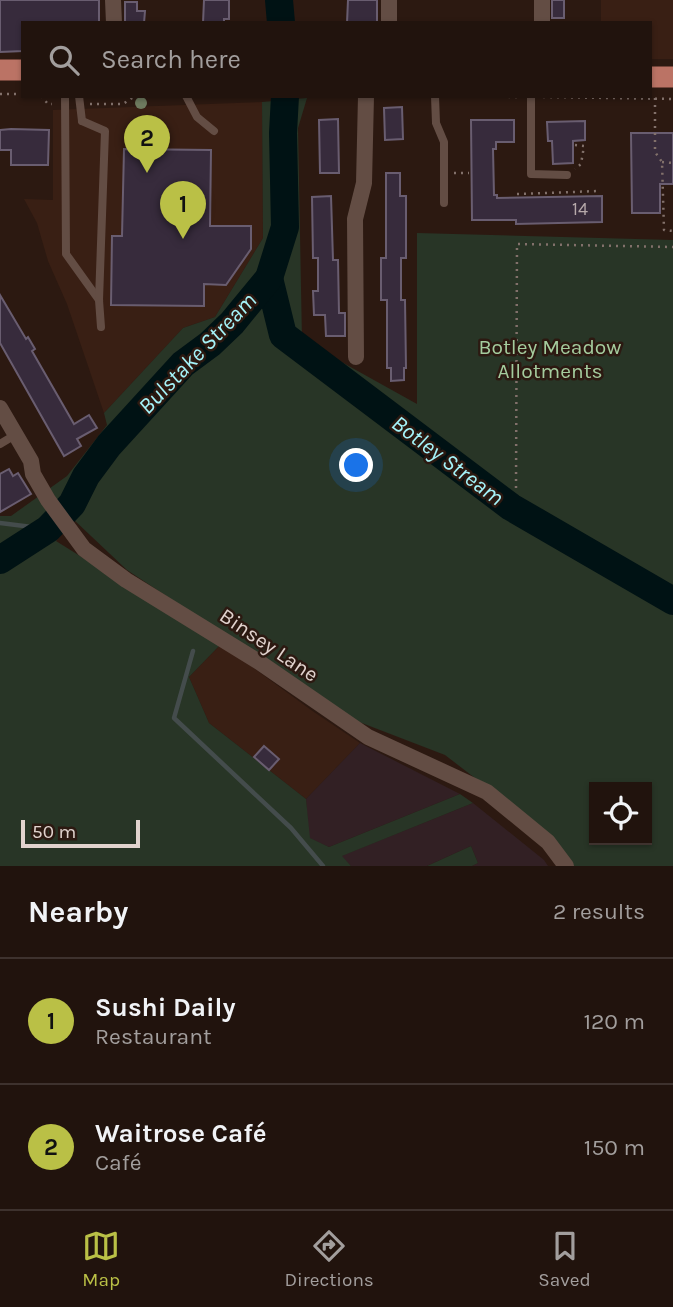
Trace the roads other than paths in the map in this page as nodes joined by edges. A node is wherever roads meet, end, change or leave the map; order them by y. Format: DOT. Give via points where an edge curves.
graph roads {
  1 [pos="113,0"];
  2 [pos="389,0"];
  3 [pos="542,0"];
  4 [pos="114,21"];
  5 [pos="389,21"];
  6 [pos="542,21"];
  7 [pos="0,70"];
  8 [pos="21,70"];
  9 [pos="673,77"];
  10 [pos="653,88"];
  11 [pos="65,98"];
  12 [pos="79,98"];
  13 [pos="187,98"];
  14 [pos="366,98"];
  15 [pos="435,98"];
  16 [pos="531,98"];
  17 [pos="82,121"];
  18 [pos="66,130"];
  19 [pos="214,131"];
  20 [pos="567,175"];
  21 [pos="444,203"];
  22 [pos="99,300"];
  23 [pos="102,327"];
  24 [pos="356,357"];
  25 [pos="0,408"];
  26 [pos="15,435"];
  27 [pos="0,444"];
  28 [pos="566,866"];
  1 -- 4 [label="street"];
  2 -- 5 [label="street"];
  3 -- 6 [label="street"];
  7 -- 8 [label="main road"];
  9 -- 10 [label="main road"];
  11 -- 18 [label="lane"];
  12 -- 17 [label="lane"];
  13 -- 19 [label="lane" via="197,117"];
  14 -- 24 [label="street" via="364,183 355,219"];
  15 -- 21 [label="lane" via="436,123 444,142"];
  16 -- 20 [label="lane" via="531,174"];
  17 -- 18 [label="lane"];
  17 -- 22 [label="lane" via="105,131"];
  18 -- 22 [label="lane" via="66,254"];
  22 -- 23 [label="lane"];
  25 -- 26 [label="street, Binsey Lane"];
  26 -- 27 [label="lane"];
  26 -- 28 [label="street, Binsey Lane" via="48,500 84,549 368,737 487,792 548,842"];
}
